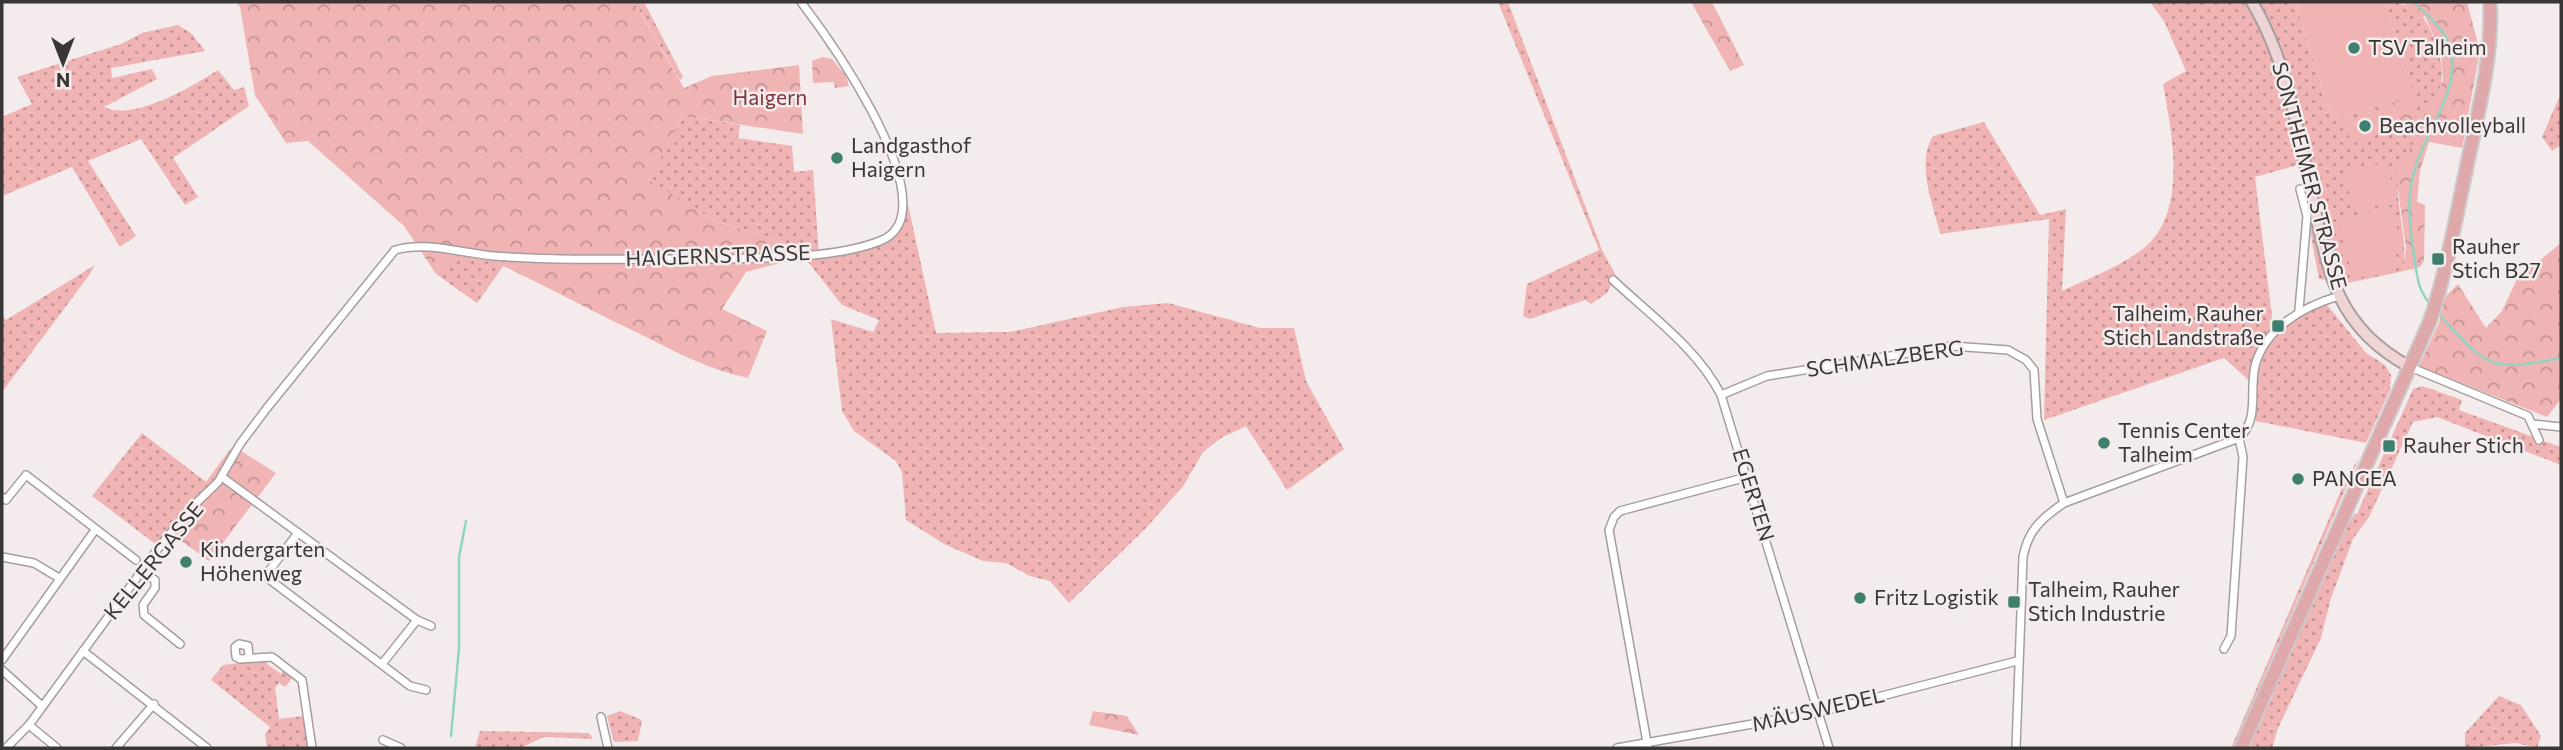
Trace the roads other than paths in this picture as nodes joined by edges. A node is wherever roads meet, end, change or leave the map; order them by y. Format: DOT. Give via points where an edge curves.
graph roads {
  1 [pos="801,2"];
  2 [pos="2252,2"];
  3 [pos="2490,2"];
  4 [pos="2300,189"];
  5 [pos="1613,280"];
  6 [pos="2339,296"];
  7 [pos="2298,310"];
  8 [pos="321,338"];
  9 [pos="2410,367"];
  10 [pos="1721,395"];
  11 [pos="2533,424"];
  12 [pos="2561,427"];
  13 [pos="2239,438"];
  14 [pos="2539,440"];
  15 [pos="222,477"];
  16 [pos="1747,477"];
  17 [pos="2,497"];
  18 [pos="2064,503"];
  19 [pos="95,530"];
  20 [pos="298,533"];
  21 [pos="2,557"];
  22 [pos="136,560"];
  23 [pos="142,572"];
  24 [pos="59,578"];
  25 [pos="417,620"];
  26 [pos="431,626"];
  27 [pos="180,644"];
  28 [pos="2224,649"];
  29 [pos="83,651"];
  30 [pos="250,657"];
  31 [pos="2,660"];
  32 [pos="2017,661"];
  33 [pos="382,664"];
  34 [pos="2,670"];
  35 [pos="426,690"];
  36 [pos="154,704"];
  37 [pos="42,706"];
  38 [pos="1820,712"];
  39 [pos="601,717"];
  40 [pos="29,724"];
  41 [pos="383,740"];
  42 [pos="1647,747"];
  43 [pos="6,748"];
  44 [pos="57,748"];
  45 [pos="116,748"];
  46 [pos="207,748"];
  47 [pos="312,748"];
  48 [pos="401,748"];
  49 [pos="608,748"];
  50 [pos="1617,748"];
  51 [pos="1829,748"];
  52 [pos="2015,748"];
  53 [pos="2241,748"];
  1 -- 8 [label="street, HAIGERNSTRASSE" via="875,117 888,146 903,199 899,223 888,238 868,245 770,258 494,256 405,247 384,260"];
  2 -- 6 [label="street, SONTHEIMER STRASSE" via="2278,58"];
  3 -- 9 [label="main road" via="2484,78 2438,296"];
  4 -- 7 [label="street" via="2306,216"];
  5 -- 10 [label="street, EGERTEN" via="1642,303 1700,365"];
  6 -- 7 [label="street"];
  6 -- 9 [label="street, SONTHEIMER STRASSE" via="2379,348"];
  7 -- 13 [label="street" via="2276,331 2255,365 2251,420"];
  8 -- 15 [label="street, KELLERGASSE" via="240,444"];
  9 -- 11 [label="street" via="2528,416"];
  9 -- 53 [label="main road"];
  10 -- 16 [label="street, EGERTEN"];
  10 -- 18 [label="street, SCHMALZBERG" via="1767,376 1952,346 2008,349 2034,370 2037,419"];
  11 -- 12 [label="street"];
  11 -- 14 [label="street"];
  13 -- 18 [label="street"];
  13 -- 28 [label="street" via="2243,457 2231,636"];
  15 -- 20 [label="street"];
  15 -- 23 [label="street, KELLERGASSE" via="191,508"];
  16 -- 38 [label="street, EGERTEN"];
  16 -- 42 [label="street" via="1620,511 1611,524"];
  17 -- 19 [label="street" via="6,500 26,475"];
  18 -- 32 [label="street" via="2041,519 2026,540"];
  19 -- 22 [label="street"];
  19 -- 24 [label="street"];
  20 -- 25 [label="street"];
  20 -- 33 [label="street" via="265,576"];
  21 -- 24 [label="street" via="34,563"];
  23 -- 27 [label="street" via="155,580 156,588 143,605 144,615"];
  23 -- 29 [label="street, KELLERGASSE"];
  24 -- 31 [label="street"];
  25 -- 26 [label="street"];
  25 -- 33 [label="street"];
  29 -- 36 [label="street"];
  29 -- 37 [label="street, KELLERGASSE"];
  30 -- 47 [label="street" via="272,657 302,680"];
  32 -- 38 [label="street, MÄUSWEDEL"];
  32 -- 52 [label="street"];
  33 -- 35 [label="street" via="410,685"];
  34 -- 37 [label="street"];
  36 -- 45 [label="street"];
  36 -- 46 [label="street"];
  37 -- 40 [label="street, KELLERGASSE"];
  38 -- 42 [label="street, MÄUSWEDEL"];
  38 -- 51 [label="street, EGERTEN"];
  39 -- 49 [label="street"];
  40 -- 43 [label="street, KELLERGASSE"];
  40 -- 44 [label="street"];
  41 -- 48 [label="street"];
  42 -- 50 [label="street, MÄUSWEDEL"];
}
